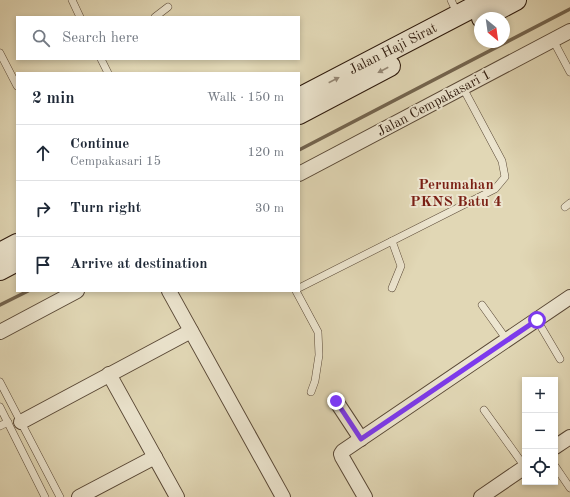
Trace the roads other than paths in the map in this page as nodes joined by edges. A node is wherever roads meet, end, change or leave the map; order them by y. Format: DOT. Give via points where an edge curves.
graph roads {
  1 [pos="72,0"];
  2 [pos="487,0"];
  3 [pos="516,0"];
  4 [pos="168,7"];
  5 [pos="454,7"];
  6 [pos="493,12"];
  7 [pos="80,16"];
  8 [pos="155,16"];
  9 [pos="474,22"];
  10 [pos="570,31"];
  11 [pos="553,40"];
  12 [pos="0,53"];
  13 [pos="102,60"];
  14 [pos="108,72"];
  15 [pos="570,72"];
  16 [pos="16,84"];
  17 [pos="463,88"];
  18 [pos="300,97"];
  19 [pos="300,113"];
  20 [pos="300,173"];
  21 [pos="392,241"];
  22 [pos="16,245"];
  23 [pos="0,253"];
  24 [pos="16,262"];
  25 [pos="0,270"];
  26 [pos="300,287"];
  27 [pos="392,288"];
  28 [pos="75,292"];
  29 [pos="170,292"];
  30 [pos="297,292"];
  31 [pos="570,298"];
  32 [pos="482,305"];
  33 [pos="537,320"];
  34 [pos="191,331"];
  35 [pos="0,332"];
  36 [pos="507,340"];
  37 [pos="560,358"];
  38 [pos="109,374"];
  39 [pos="0,382"];
  40 [pos="311,392"];
  41 [pos="336,401"];
  42 [pos="0,407"];
  43 [pos="484,410"];
  44 [pos="14,422"];
  45 [pos="0,426"];
  46 [pos="570,437"];
  47 [pos="361,439"];
  48 [pos="558,445"];
  49 [pos="155,457"];
  50 [pos="522,463"];
  51 [pos="522,469"];
  52 [pos="558,470"];
  53 [pos="570,488"];
  54 [pos="277,495"];
  55 [pos="45,497"];
  56 [pos="60,497"];
  57 [pos="78,497"];
  58 [pos="177,497"];
  59 [pos="365,497"];
  60 [pos="481,497"];
  1 -- 7 [label="lane"];
  2 -- 5 [label="main road, Jalan Haji Sirat"];
  3 -- 6 [label="main road, Jalan Haji Sirat"];
  4 -- 8 [label="lane"];
  18 -- 5 [label="main road, Jalan Haji Sirat, one-way"];
  9 -- 19 [label="main road, Jalan Haji Sirat, one-way"];
  10 -- 11 [label="street, Jalan Cempakasari 1"];
  11 -- 15 [label="lane"];
  11 -- 17 [label="street, Jalan Cempakasari 1"];
  12 -- 16 [label="lane"];
  13 -- 14 [label="lane"];
  17 -- 20 [label="street, Jalan Cempakasari 1"];
  17 -- 21 [label="lane" via="502,161 505,177 495,189"];
  21 -- 26 [label="lane"];
  21 -- 27 [label="lane" via="401,266"];
  22 -- 23 [label="main road"];
  24 -- 25 [label="main road"];
  28 -- 35 [label="street"];
  29 -- 34 [label="street"];
  30 -- 40 [label="lane" via="318,332 319,355"];
  31 -- 33 [label="street"];
  32 -- 36 [label="lane"];
  33 -- 36 [label="street"];
  33 -- 37 [label="lane"];
  34 -- 38 [label="street"];
  34 -- 54 [label="street"];
  36 -- 47 [label="street"];
  38 -- 44 [label="street"];
  38 -- 49 [label="street"];
  39 -- 44 [label="lane"];
  41 -- 47 [label="street"];
  42 -- 44 [label="lane"];
  43 -- 50 [label="lane"];
  44 -- 45 [label="lane"];
  44 -- 55 [label="lane"];
  44 -- 56 [label="lane"];
  46 -- 48 [label="street"];
  47 -- 59 [label="street" via="341,454"];
  49 -- 57 [label="street"];
  49 -- 58 [label="street"];
  51 -- 60 [label="street"];
  52 -- 53 [label="lane"];
}
